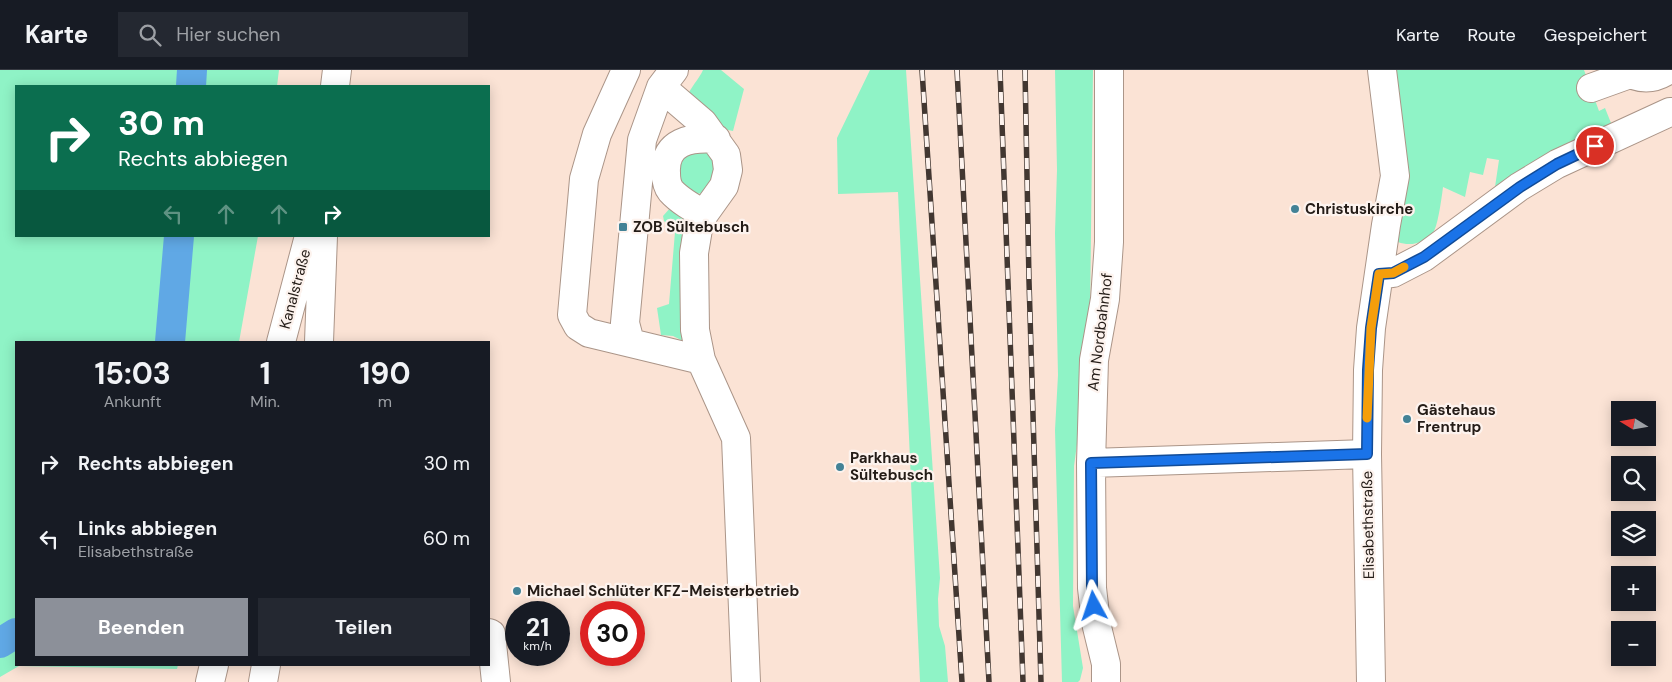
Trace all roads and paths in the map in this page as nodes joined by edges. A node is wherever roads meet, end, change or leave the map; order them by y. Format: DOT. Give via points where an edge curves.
graph roads {
  1 [pos="337,70"];
  2 [pos="626,70"];
  3 [pos="1109,70"];
  4 [pos="1382,70"];
  5 [pos="668,79"];
  6 [pos="335,85"];
  7 [pos="1591,88"];
  8 [pos="1657,90"];
  9 [pos="716,139"];
  10 [pos="704,214"];
  11 [pos="309,237"];
  12 [pos="323,237"];
  13 [pos="1379,274"];
  14 [pos="281,341"];
  15 [pos="319,341"];
  16 [pos="630,342"];
  17 [pos="701,360"];
  18 [pos="1367,454"];
  19 [pos="1091,463"];
  20 [pos="490,634"];
  21 [pos="214,666"];
  22 [pos="266,666"];
  23 [pos="210,682"];
  24 [pos="263,682"];
  25 [pos="496,682"];
  26 [pos="746,682"];
  27 [pos="1106,682"];
  28 [pos="1371,682"];
  1 -- 6 [label="street"];
  2 -- 16 [label="street" via="597,134 584,179 572,315 578,326 589,333"];
  3 -- 19 [label="street, Am Nordbahnhof" via="1109,242 1105,299 1094,360"];
  4 -- 13 [label="street, Elisabethstraße" via="1395,176"];
  5 -- 9 [label="street"];
  5 -- 16 [label="street" via="642,140 625,323"];
  7 -- 8 [label="street"];
  8 -- 13 [label="street" via="1595,146 1520,187 1424,257 1393,273"];
  9 -- 10 [label="street" via="726,155 728,170 724,186"];
  9 -- 10 [label="street" via="688,140 673,149 667,160 666,181 671,191"];
  10 -- 17 [label="street" via="694,253 695,330"];
  11 -- 14 [label="street, Kanalstraße"];
  12 -- 15 [label="street, Kanalstraße"];
  13 -- 18 [label="street, Elisabethstraße" via="1368,370"];
  16 -- 17 [label="street"];
  17 -- 26 [label="street" via="736,438"];
  18 -- 19 [label="street"];
  18 -- 28 [label="street, Elisabethstraße"];
  19 -- 27 [label="street, Am Nordbahnhof" via="1092,588 1106,664"];
  20 -- 25 [label="street"];
  21 -- 23 [label="street"];
  22 -- 24 [label="street"];
}
